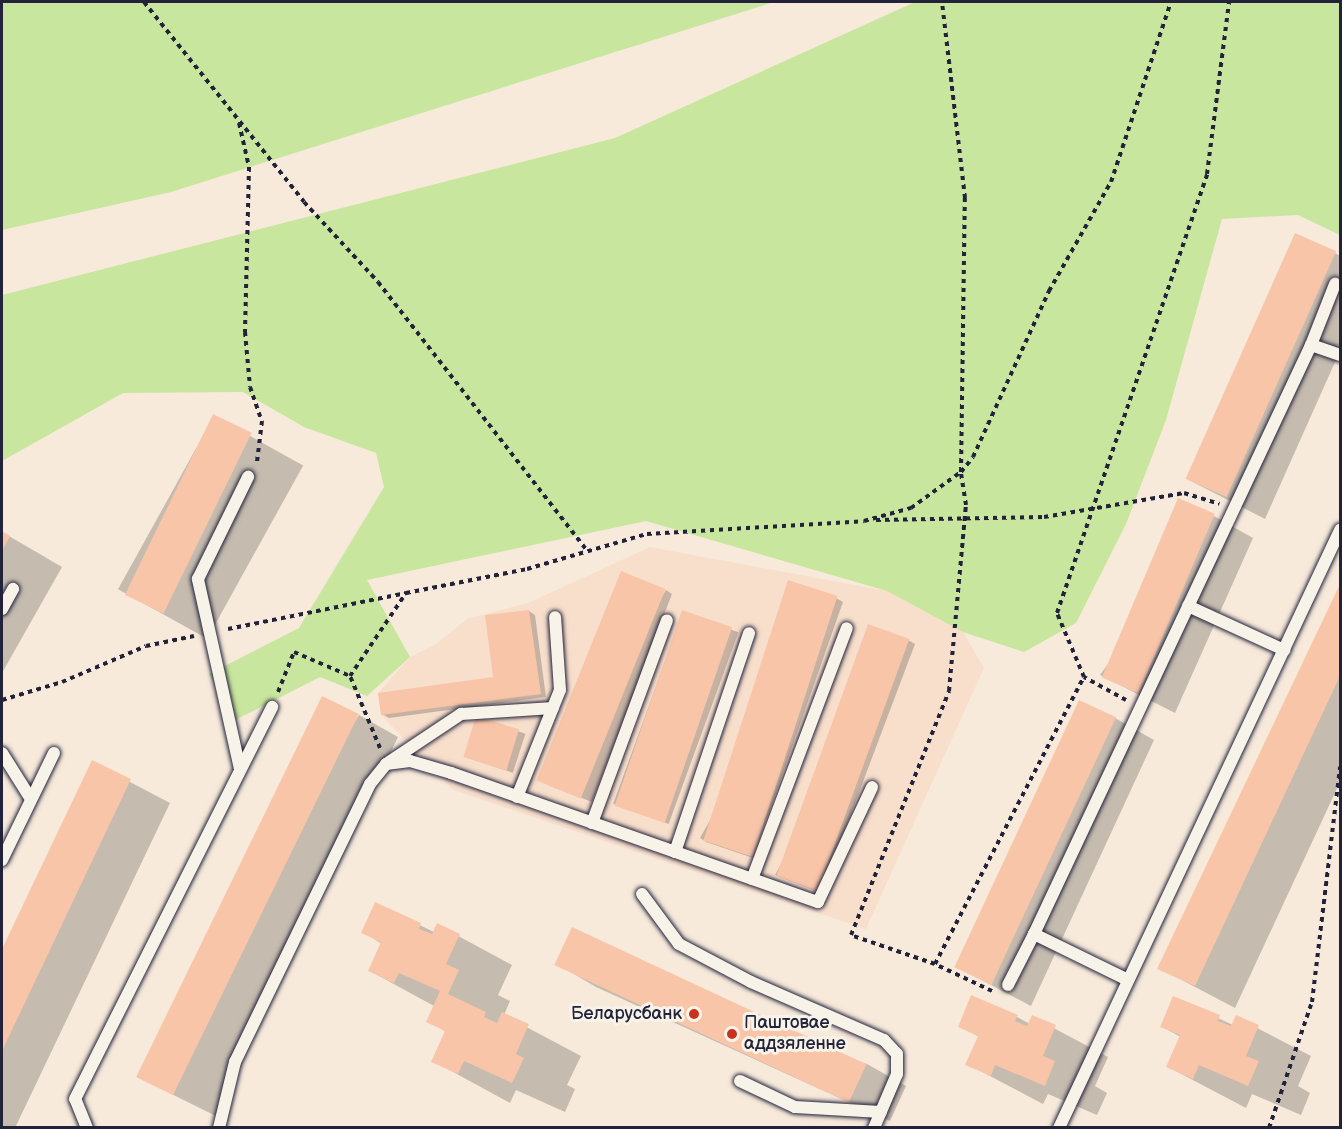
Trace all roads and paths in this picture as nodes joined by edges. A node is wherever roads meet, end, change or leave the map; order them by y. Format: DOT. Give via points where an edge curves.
graph roads {
  1 [pos="144,2"];
  2 [pos="942,2"];
  3 [pos="1171,2"];
  4 [pos="1229,2"];
  5 [pos="239,122"];
  6 [pos="1335,284"];
  7 [pos="1311,345"];
  8 [pos="1341,356"];
  9 [pos="961,472"];
  10 [pos="248,477"];
  11 [pos="1093,507"];
  12 [pos="1234,509"];
  13 [pos="965,518"];
  14 [pos="870,520"];
  15 [pos="1341,531"];
  16 [pos="586,549"];
  17 [pos="13,589"];
  18 [pos="1188,606"];
  19 [pos="2,609"];
  20 [pos="555,616"];
  21 [pos="667,620"];
  22 [pos="847,628"];
  23 [pos="749,633"];
  24 [pos="1284,650"];
  25 [pos="350,676"];
  26 [pos="1084,677"];
  27 [pos="272,707"];
  28 [pos="553,708"];
  29 [pos="1140,708"];
  30 [pos="2,753"];
  31 [pos="54,753"];
  32 [pos="386,764"];
  33 [pos="1341,767"];
  34 [pos="240,769"];
  35 [pos="872,787"];
  36 [pos="517,797"];
  37 [pos="31,799"];
  38 [pos="592,823"];
  39 [pos="675,852"];
  40 [pos="2,860"];
  41 [pos="752,879"];
  42 [pos="642,894"];
  43 [pos="1034,934"];
  44 [pos="935,964"];
  45 [pos="1128,980"];
  46 [pos="1008,985"];
  47 [pos="740,1081"];
  48 [pos="881,1112"];
  49 [pos="87,1128"];
  50 [pos="219,1128"];
  51 [pos="874,1128"];
  52 [pos="1059,1128"];
  53 [pos="1269,1128"];
  1 -- 5 [label="path"];
  2 -- 9 [label="path" via="965,198"];
  3 -- 9 [label="path" via="1111,182 1049,291 973,457"];
  4 -- 11 [label="path" via="1206,174"];
  5 -- 10 [label="path" via="249,167 245,332 250,387 262,421 261,456"];
  5 -- 16 [label="path" via="304,202 378,282"];
  6 -- 7 [label="lane"];
  7 -- 8 [label="lane"];
  7 -- 12 [label="lane"];
  9 -- 13 [label="path"];
  9 -- 14 [label="path" via="911,508"];
  10 -- 34 [label="lane" via="198,579"];
  11 -- 12 [label="path" via="1184,493"];
  11 -- 13 [label="path" via="1044,517"];
  11 -- 26 [label="path" via="1057,613"];
  12 -- 18 [label="lane"];
  13 -- 14 [label="path"];
  13 -- 44 [label="path" via="949,691 850,935"];
  14 -- 16 [label="path" via="647,534"];
  15 -- 24 [label="lane"];
  16 -- 25 [label="path" via="527,568 406,593"];
  17 -- 19 [label="lane"];
  18 -- 24 [label="lane"];
  18 -- 29 [label="lane"];
  20 -- 28 [label="lane" via="560,690"];
  21 -- 38 [label="lane"];
  22 -- 41 [label="lane"];
  23 -- 39 [label="lane"];
  24 -- 45 [label="lane"];
  25 -- 27 [label="path" via="294,652"];
  25 -- 32 [label="path"];
  26 -- 29 [label="path"];
  26 -- 44 [label="path"];
  27 -- 34 [label="lane"];
  28 -- 32 [label="lane" via="461,714"];
  28 -- 36 [label="lane"];
  29 -- 43 [label="lane"];
  30 -- 37 [label="lane"];
  31 -- 37 [label="lane"];
  32 -- 36 [label="lane" via="410,761"];
  32 -- 50 [label="lane" via="370,784 234,1062"];
  33 -- 53 [label="path" via="1312,1002"];
  34 -- 49 [label="lane" via="75,1099"];
  35 -- 41 [label="lane" via="818,902"];
  36 -- 38 [label="lane"];
  37 -- 40 [label="lane"];
  38 -- 39 [label="lane"];
  39 -- 41 [label="lane"];
  42 -- 48 [label="lane" via="679,944 751,982 884,1040 897,1054 897,1074"];
  43 -- 45 [label="lane"];
  43 -- 46 [label="lane"];
  44 -- 46 [label="path" via="996,992"];
  45 -- 52 [label="lane"];
  47 -- 48 [label="lane" via="795,1107"];
  48 -- 51 [label="lane"];
}
